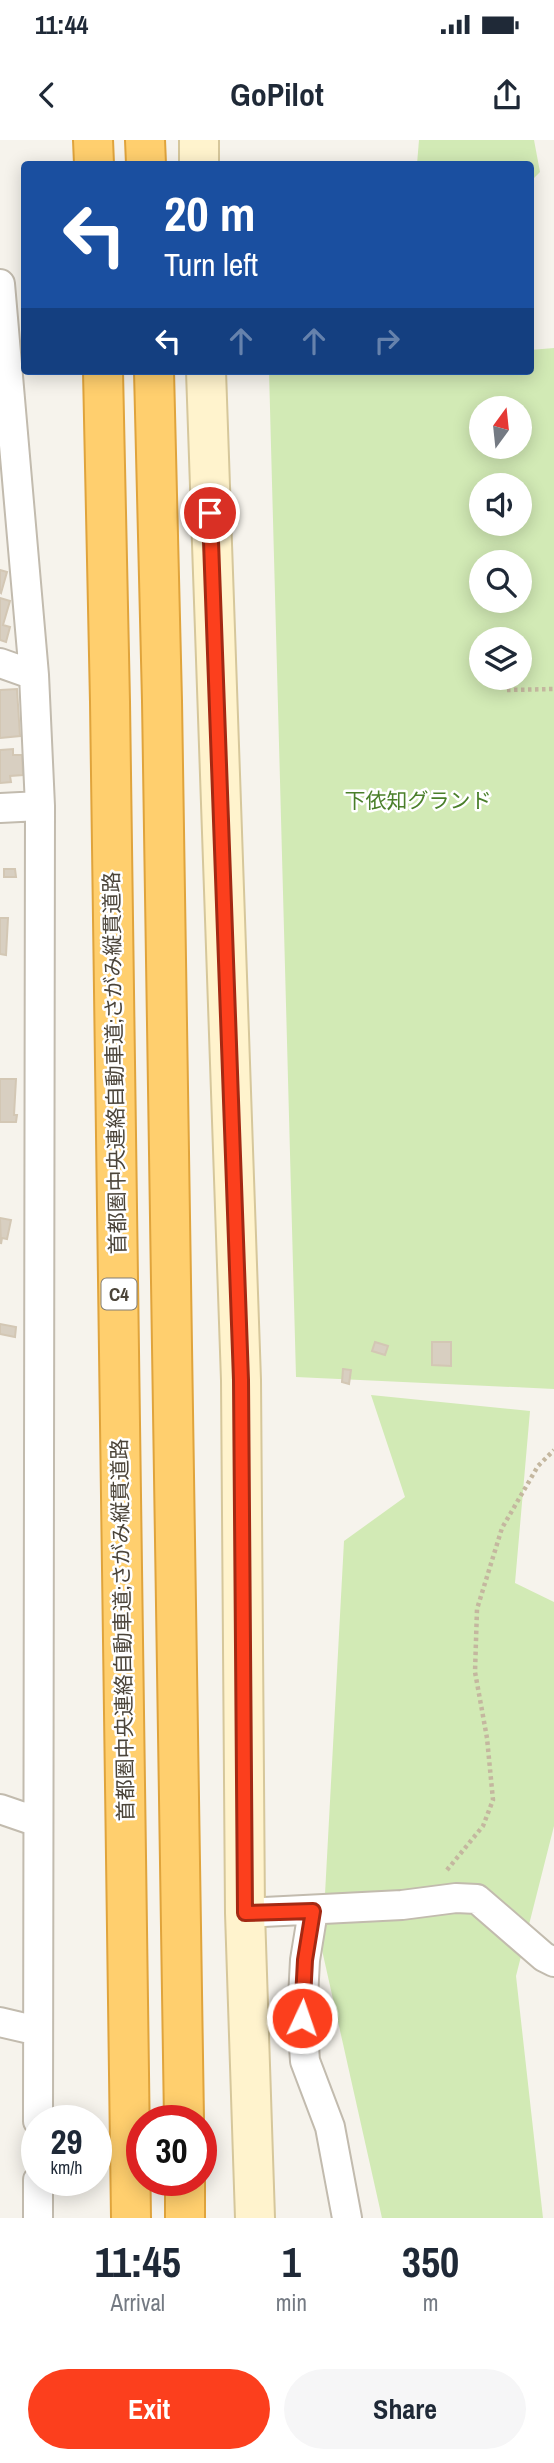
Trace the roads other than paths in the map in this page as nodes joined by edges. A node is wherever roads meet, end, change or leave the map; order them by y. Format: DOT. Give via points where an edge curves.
graph roads {
  1 [pos="93,140"];
  2 [pos="145,140"];
  3 [pos="198,140"];
  4 [pos="94,161"];
  5 [pos="146,161"];
  6 [pos="199,161"];
  7 [pos="0,284"];
  8 [pos="103,375"];
  9 [pos="154,375"];
  10 [pos="206,375"];
  11 [pos="10,490"];
  12 [pos="0,663"];
  13 [pos="34,675"];
  14 [pos="40,806"];
  15 [pos="0,808"];
  16 [pos="0,1809"];
  17 [pos="38,1822"];
  18 [pos="313,1911"];
  19 [pos="245,1913"];
  20 [pos="554,1962"];
  21 [pos="0,2022"];
  22 [pos="38,2031"];
  23 [pos="38,2105"];
  24 [pos="184,2105"];
  25 [pos="38,2196"];
  26 [pos="184,2196"];
  27 [pos="38,2218"];
  28 [pos="131,2218"];
  29 [pos="185,2218"];
  30 [pos="255,2218"];
  31 [pos="347,2218"];
  1 -- 4 [label="highway"];
  2 -- 5 [label="highway"];
  3 -- 6 [label="street"];
  7 -- 11 [label="street"];
  8 -- 28 [label="highway, 首都圏中央連絡自動車道;さがみ縦貫道路 / C4"];
  9 -- 24 [label="highway"];
  10 -- 19 [label="street" via="241,1380"];
  11 -- 13 [label="street"];
  12 -- 13 [label="street"];
  13 -- 14 [label="street"];
  14 -- 15 [label="street"];
  14 -- 17 [label="street"];
  16 -- 17 [label="street"];
  17 -- 22 [label="street"];
  18 -- 19 [label="street"];
  18 -- 20 [label="street" via="477,1899"];
  18 -- 31 [label="street" via="305,1960 305,2062 330,2127"];
  19 -- 30 [label="street"];
  21 -- 22 [label="street"];
  22 -- 23 [label="street"];
  25 -- 27 [label="street"];
  26 -- 29 [label="highway"];
}
